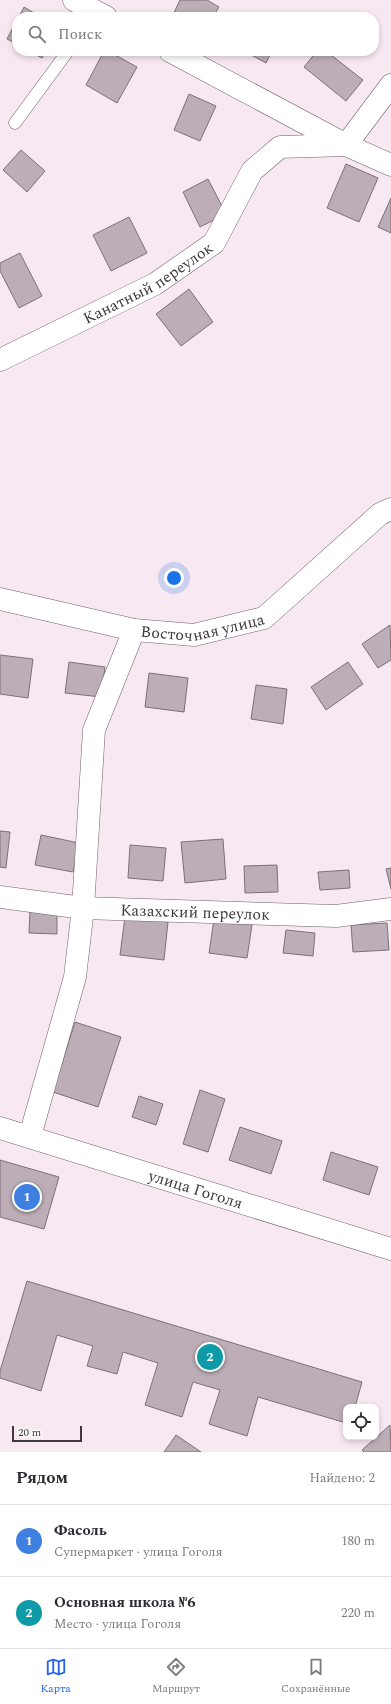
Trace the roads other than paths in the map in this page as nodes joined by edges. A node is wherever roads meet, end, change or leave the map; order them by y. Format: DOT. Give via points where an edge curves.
graph roads {
  1 [pos="74,0"];
  2 [pos="93,12"];
  3 [pos="64,56"];
  4 [pos="179,56"];
  5 [pos="391,85"];
  6 [pos="15,123"];
  7 [pos="346,145"];
  8 [pos="391,165"];
  9 [pos="0,360"];
  10 [pos="391,509"];
  11 [pos="0,599"];
  12 [pos="134,630"];
  13 [pos="0,897"];
  14 [pos="84,908"];
  15 [pos="391,909"];
  16 [pos="0,1128"];
  17 [pos="30,1136"];
  18 [pos="391,1250"];
  1 -- 2 [label="street"];
  3 -- 6 [label="lane"];
  4 -- 7 [label="street, Канатный переулок"];
  5 -- 7 [label="street"];
  7 -- 8 [label="street, Канатный переулок"];
  7 -- 9 [label="street, Канатный переулок" via="280,147 252,171 214,243 155,284"];
  10 -- 12 [label="street, Восточная улица" via="380,514 264,618 194,635"];
  11 -- 12 [label="street, Восточная улица"];
  12 -- 14 [label="street" via="94,730"];
  13 -- 14 [label="street, Казахский переулок"];
  14 -- 15 [label="street, Казахский переулок" via="336,916"];
  14 -- 17 [label="street" via="75,977"];
  16 -- 17 [label="street, улица Гоголя"];
  17 -- 18 [label="street, улица Гоголя"];
}
